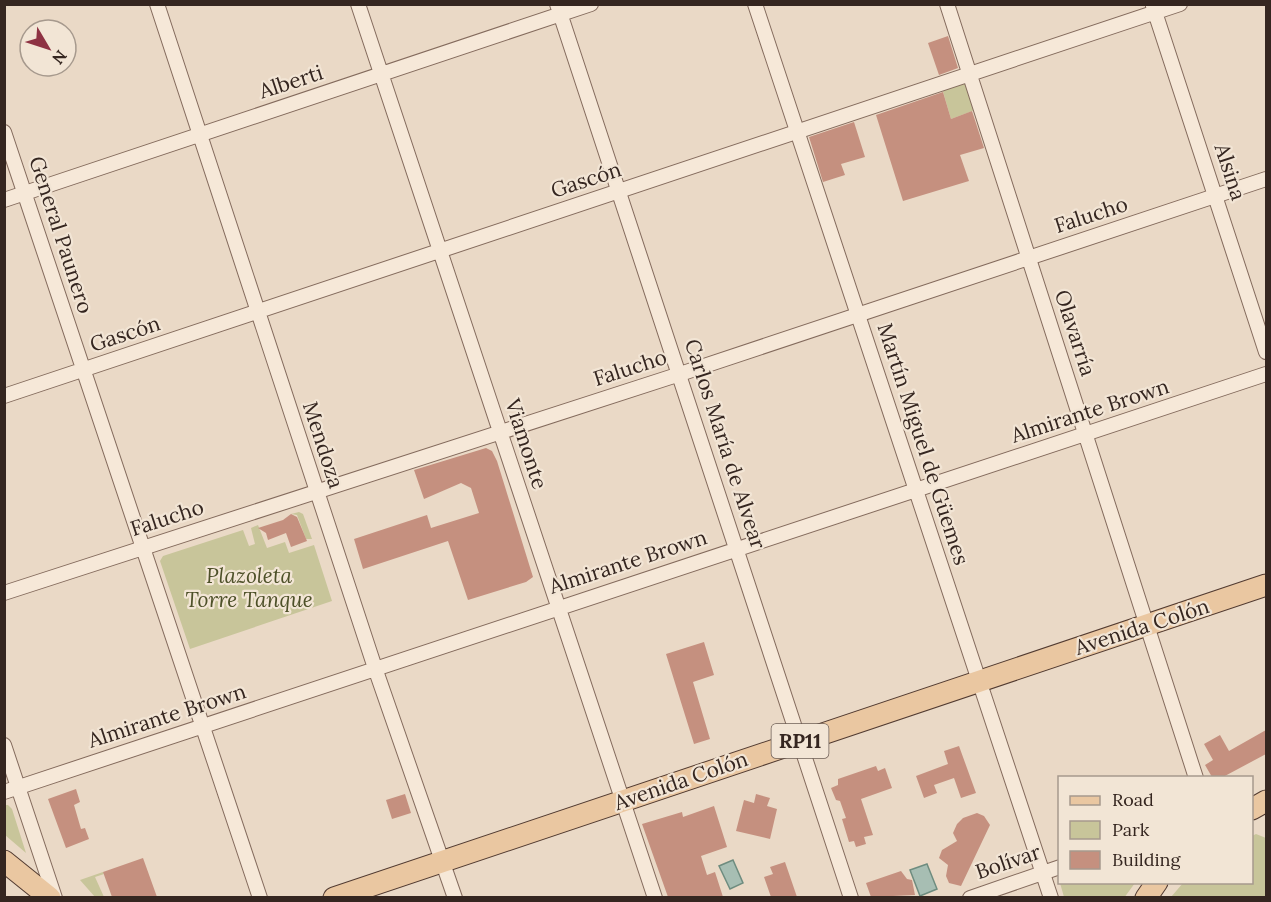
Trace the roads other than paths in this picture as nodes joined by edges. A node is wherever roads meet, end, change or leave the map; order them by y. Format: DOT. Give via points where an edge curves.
graph roads {
  1 [pos="157,4"];
  2 [pos="358,4"];
  3 [pos="591,4"];
  4 [pos="755,4"];
  5 [pos="947,4"];
  6 [pos="1180,4"];
  7 [pos="1154,9"];
  8 [pos="559,10"];
  9 [pos="969,74"];
  10 [pos="381,75"];
  11 [pos="4,132"];
  12 [pos="798,132"];
  13 [pos="201,135"];
  14 [pos="1266,179"];
  15 [pos="619,191"];
  16 [pos="25,194"];
  17 [pos="1216,196"];
  18 [pos="4,200"];
  19 [pos="440,251"];
  20 [pos="1029,258"];
  21 [pos="258,313"];
  22 [pos="858,315"];
  23 [pos="1266,352"];
  24 [pos="84,370"];
  25 [pos="680,374"];
  26 [pos="1266,374"];
  27 [pos="4,396"];
  28 [pos="500,432"];
  29 [pos="1085,435"];
  30 [pos="916,490"];
  31 [pos="316,491"];
  32 [pos="143,548"];
  33 [pos="737,548"];
  34 [pos="1266,585"];
  35 [pos="4,593"];
  36 [pos="558,607"];
  37 [pos="1147,626"];
  38 [pos="375,669"];
  39 [pos="980,681"];
  40 [pos="203,726"];
  41 [pos="800,741"];
  42 [pos="4,745"];
  43 [pos="1196,776"];
  44 [pos="19,788"];
  45 [pos="4,792"];
  46 [pos="623,801"];
  47 [pos="4,861"];
  48 [pos="443,861"];
  49 [pos="1058,867"];
  50 [pos="1043,873"];
  51 [pos="1156,884"];
  52 [pos="50,897"];
  53 [pos="55,897"];
  54 [pos="260,897"];
  55 [pos="334,897"];
  56 [pos="455,897"];
  57 [pos="655,897"];
  58 [pos="851,897"];
  59 [pos="970,897"];
  60 [pos="1051,897"];
  61 [pos="1146,897"];
  1 -- 13 [label="street, Mendoza"];
  2 -- 10 [label="street, Viamonte"];
  3 -- 8 [label="street, Alberti"];
  4 -- 12 [label="street, Martín Miguel de Güemes"];
  5 -- 9 [label="street, Olavarría"];
  6 -- 7 [label="street, Gascón"];
  7 -- 9 [label="street, Gascón"];
  7 -- 17 [label="street, Alsina"];
  8 -- 10 [label="street, Alberti"];
  8 -- 15 [label="street, Carlos María de Alvear"];
  9 -- 12 [label="street, Gascón"];
  9 -- 20 [label="street, Olavarría"];
  10 -- 13 [label="street, Alberti"];
  10 -- 19 [label="street, Viamonte"];
  11 -- 16 [label="street, General Paunero"];
  12 -- 15 [label="street, Gascón"];
  12 -- 22 [label="street, Martín Miguel de Güemes"];
  13 -- 16 [label="street, Alberti"];
  13 -- 21 [label="street, Mendoza"];
  14 -- 17 [label="street, Falucho"];
  15 -- 19 [label="street, Gascón"];
  15 -- 25 [label="street, Carlos María de Alvear"];
  16 -- 18 [label="street, Alberti"];
  16 -- 24 [label="street, General Paunero"];
  17 -- 20 [label="street, Falucho"];
  17 -- 23 [label="street, Alsina"];
  19 -- 21 [label="street, Gascón"];
  19 -- 28 [label="street, Viamonte"];
  20 -- 22 [label="street, Falucho"];
  20 -- 29 [label="street, Olavarría"];
  21 -- 24 [label="street, Gascón"];
  21 -- 31 [label="street, Mendoza"];
  22 -- 25 [label="street, Falucho"];
  22 -- 30 [label="street, Martín Miguel de Güemes"];
  24 -- 27 [label="street, Gascón"];
  24 -- 32 [label="street, General Paunero"];
  25 -- 28 [label="street, Falucho"];
  25 -- 33 [label="street, Carlos María de Alvear"];
  26 -- 29 [label="street, Almirante Brown"];
  28 -- 31 [label="street, Falucho"];
  28 -- 36 [label="street, Viamonte"];
  29 -- 30 [label="street, Almirante Brown"];
  29 -- 37 [label="street, Olavarría"];
  30 -- 33 [label="street, Almirante Brown"];
  30 -- 39 [label="street, Martín Miguel de Güemes"];
  31 -- 32 [label="street, Falucho"];
  31 -- 38 [label="street, Mendoza"];
  32 -- 35 [label="street, Falucho"];
  32 -- 40 [label="street, General Paunero"];
  33 -- 36 [label="street, Almirante Brown"];
  33 -- 41 [label="street, Carlos María de Alvear"];
  34 -- 37 [label="main road, Avenida Colón / RP11"];
  36 -- 38 [label="street, Almirante Brown"];
  36 -- 46 [label="street, Viamonte"];
  37 -- 39 [label="main road, Avenida Colón / RP11"];
  37 -- 43 [label="street, Olavarría"];
  38 -- 40 [label="street, Almirante Brown"];
  38 -- 48 [label="street, Mendoza"];
  39 -- 41 [label="main road, Avenida Colón / RP11"];
  39 -- 50 [label="street, Martín Miguel de Güemes"];
  40 -- 44 [label="street, Almirante Brown"];
  40 -- 54 [label="street, General Paunero"];
  41 -- 46 [label="main road, Avenida Colón / RP11"];
  41 -- 58 [label="street, Carlos María de Alvear"];
  42 -- 44 [label="street"];
  44 -- 45 [label="street, Almirante Brown"];
  44 -- 53 [label="street"];
  46 -- 48 [label="main road, Avenida Colón / RP11"];
  46 -- 57 [label="street, Viamonte"];
  47 -- 52 [label="main road"];
  48 -- 55 [label="main road, Avenida Colón / RP11"];
  48 -- 56 [label="street, Mendoza"];
  49 -- 50 [label="street, Bolívar"];
  50 -- 59 [label="street, Bolívar"];
  50 -- 60 [label="street, Martín Miguel de Güemes"];
  51 -- 61 [label="main road"];
}
